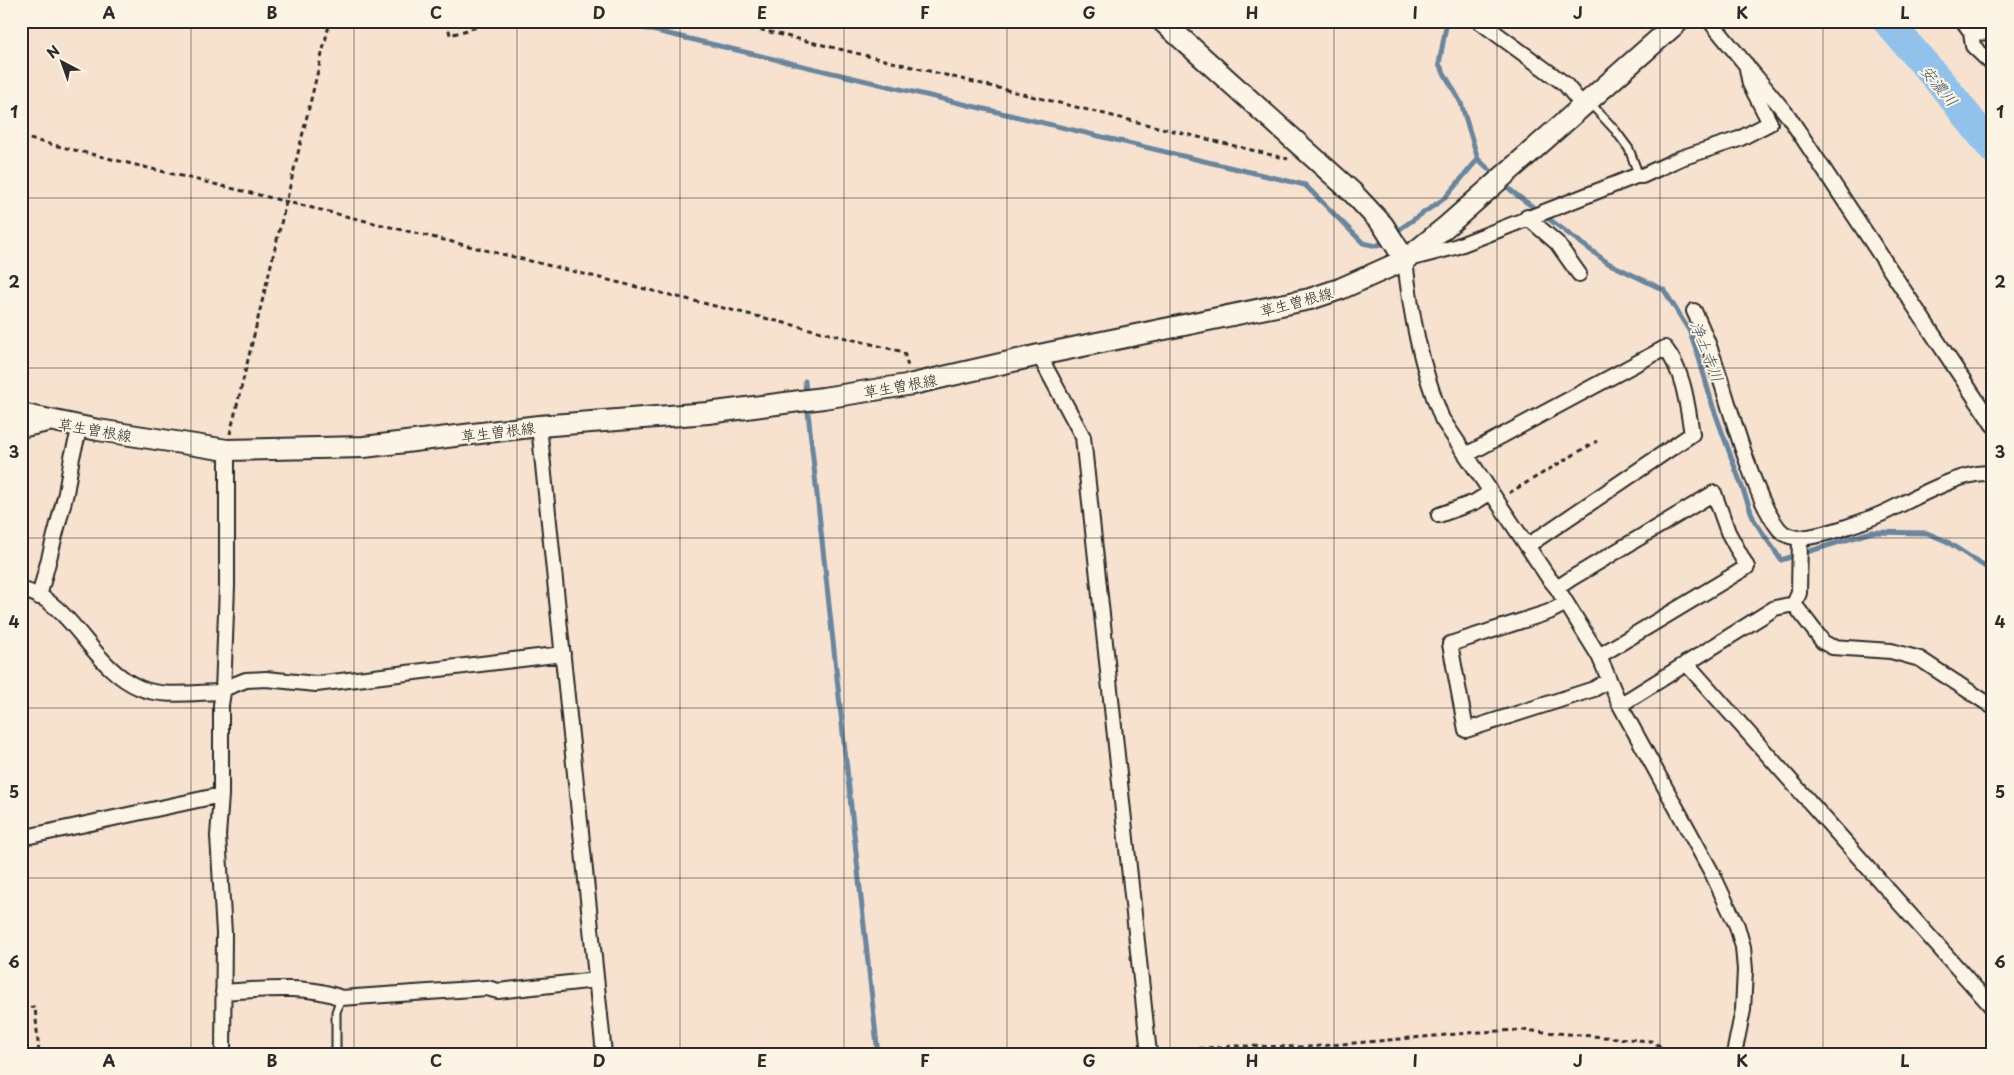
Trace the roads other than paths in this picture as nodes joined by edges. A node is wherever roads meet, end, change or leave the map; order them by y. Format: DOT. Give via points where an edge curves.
graph roads {
  1 [pos="1162,21"];
  2 [pos="1480,21"];
  3 [pos="1679,21"];
  4 [pos="1710,21"];
  5 [pos="1967,26"];
  6 [pos="1993,33"];
  7 [pos="1746,64"];
  8 [pos="1993,65"];
  9 [pos="1586,104"];
  10 [pos="1639,176"];
  11 [pos="1528,217"];
  12 [pos="1405,260"];
  13 [pos="1579,274"];
  14 [pos="1694,311"];
  15 [pos="1038,355"];
  16 [pos="21,414"];
  17 [pos="56,422"];
  18 [pos="1993,425"];
  19 [pos="539,426"];
  20 [pos="80,427"];
  21 [pos="21,430"];
  22 [pos="227,450"];
  23 [pos="1466,455"];
  24 [pos="1993,474"];
  25 [pos="1494,497"];
  26 [pos="1439,515"];
  27 [pos="1800,539"];
  28 [pos="1527,546"];
  29 [pos="1558,588"];
  30 [pos="21,589"];
  31 [pos="39,597"];
  32 [pos="1566,603"];
  33 [pos="1794,604"];
  34 [pos="562,654"];
  35 [pos="1599,656"];
  36 [pos="1686,663"];
  37 [pos="1609,680"];
  38 [pos="223,690"];
  39 [pos="1620,705"];
  40 [pos="1993,708"];
  41 [pos="221,795"];
  42 [pos="21,838"];
  43 [pos="596,980"];
  44 [pos="223,992"];
  45 [pos="341,998"];
  46 [pos="1993,1008"];
  47 [pos="222,1054"];
  48 [pos="336,1054"];
  49 [pos="604,1054"];
  50 [pos="1150,1054"];
  51 [pos="1734,1054"];
  1 -- 12 [label="main road" via="1352,192 1383,225"];
  2 -- 9 [label="street" via="1565,84"];
  3 -- 9 [label="main road, 草生曽根線"];
  4 -- 7 [label="street"];
  5 -- 6 [label="street"];
  5 -- 8 [label="street" via="1973,46"];
  7 -- 10 [label="street" via="1750,84 1770,123 1739,139"];
  7 -- 18 [label="street" via="1789,117"];
  9 -- 10 [label="lane" via="1615,130 1629,149"];
  9 -- 12 [label="main road, 草生曽根線"];
  10 -- 11 [label="street"];
  11 -- 12 [label="street" via="1454,247"];
  11 -- 13 [label="street" via="1557,243"];
  12 -- 15 [label="main road, 草生曽根線" via="1310,300"];
  12 -- 23 [label="street" via="1409,302 1430,390 1442,419"];
  14 -- 27 [label="street" via="1715,359 1762,501 1780,531"];
  15 -- 19 [label="main road, 草生曽根線" via="913,384 823,398 708,413"];
  15 -- 50 [label="street" via="1083,437"];
  16 -- 17 [label="main road, 草生曽根線"];
  17 -- 20 [label="main road, 草生曽根線"];
  17 -- 21 [label="street"];
  19 -- 22 [label="main road, 草生曽根線" via="364,447"];
  19 -- 34 [label="street"];
  20 -- 22 [label="main road, 草生曽根線"];
  20 -- 31 [label="street"];
  22 -- 38 [label="street"];
  23 -- 25 [label="street"];
  23 -- 28 [label="street" via="1665,348 1674,359 1692,434"];
  24 -- 27 [label="street" via="1966,475 1878,515"];
  25 -- 26 [label="street"];
  25 -- 28 [label="street"];
  27 -- 33 [label="street" via="1800,593"];
  28 -- 29 [label="street"];
  29 -- 32 [label="street"];
  29 -- 35 [label="street" via="1714,493 1728,532 1747,567"];
  30 -- 31 [label="street"];
  31 -- 38 [label="street" via="46,600 116,674 141,689 169,693"];
  32 -- 35 [label="street"];
  32 -- 37 [label="street" via="1549,612 1450,644 1466,730 1594,689"];
  33 -- 36 [label="street" via="1775,608"];
  33 -- 40 [label="street" via="1823,642 1832,647 1891,651 1920,659"];
  34 -- 38 [label="street" via="316,684 246,680"];
  34 -- 43 [label="street"];
  35 -- 37 [label="street"];
  36 -- 39 [label="street"];
  36 -- 46 [label="street"];
  37 -- 39 [label="street"];
  38 -- 41 [label="street"];
  39 -- 51 [label="street" via="1713,875 1743,947 1744,1010"];
  41 -- 42 [label="street"];
  41 -- 44 [label="street" via="218,836 224,933"];
  43 -- 45 [label="street" via="498,991 487,988"];
  43 -- 49 [label="street"];
  44 -- 45 [label="street" via="280,988 330,993"];
  44 -- 47 [label="street"];
  45 -- 48 [label="lane" via="336,1012"];
}
